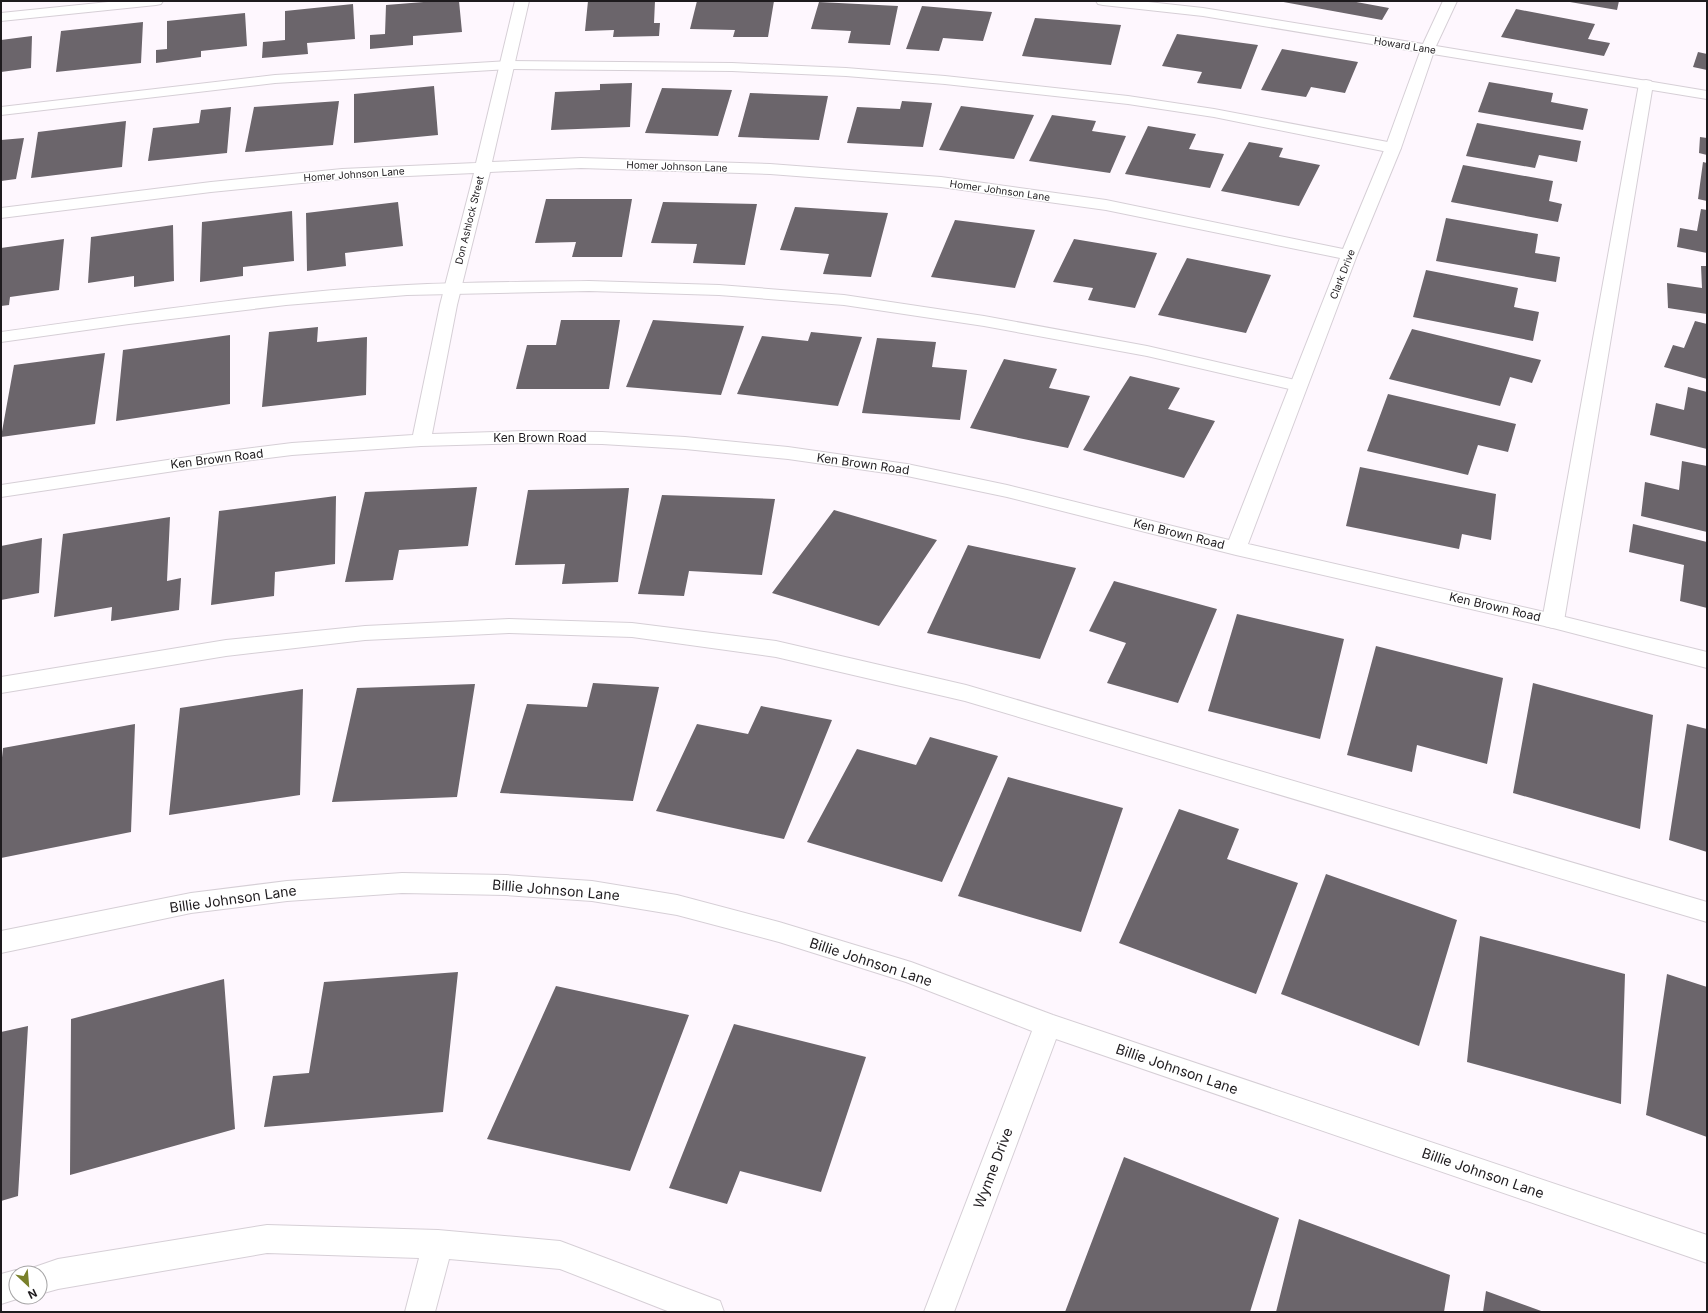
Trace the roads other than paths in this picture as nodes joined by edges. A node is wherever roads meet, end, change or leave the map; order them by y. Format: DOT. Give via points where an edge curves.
graph roads {
  1 [pos="156,1"];
  2 [pos="522,1"];
  3 [pos="1103,1"];
  4 [pos="1450,1"];
  5 [pos="108,3"];
  6 [pos="1,17"];
  7 [pos="1428,49"];
  8 [pos="509,66"];
  9 [pos="1646,84"];
  10 [pos="1707,95"];
  11 [pos="1,111"];
  12 [pos="1393,148"];
  13 [pos="482,167"];
  14 [pos="1,213"];
  15 [pos="1349,255"];
  16 [pos="452,288"];
  17 [pos="1,337"];
  18 [pos="1298,386"];
  19 [pos="421,440"];
  20 [pos="1,491"];
  21 [pos="1236,548"];
  22 [pos="1553,621"];
  23 [pos="1707,660"];
  24 [pos="1,685"];
  25 [pos="1707,912"];
  26 [pos="1,942"];
  27 [pos="1048,1025"];
  28 [pos="438,1244"];
  29 [pos="1707,1249"];
  30 [pos="48,1277"];
  31 [pos="420,1312"];
  32 [pos="709,1312"];
  33 [pos="939,1312"];
  1 -- 5 [label="street"];
  2 -- 8 [label="street, Don Ashlock Street"];
  3 -- 7 [label="street, Howard Lane" via="1203,12"];
  4 -- 7 [label="street, Clark Drive"];
  5 -- 6 [label="street"];
  7 -- 9 [label="street, Howard Lane"];
  7 -- 12 [label="street, Clark Drive"];
  8 -- 11 [label="street" via="275,79"];
  8 -- 12 [label="street" via="732,67 846,72 968,82 1128,100 1214,113"];
  8 -- 13 [label="street, Don Ashlock Street"];
  9 -- 10 [label="street, Howard Lane"];
  9 -- 22 [label="street"];
  12 -- 15 [label="street, Clark Drive"];
  13 -- 14 [label="street, Homer Johnson Lane" via="342,174"];
  13 -- 15 [label="street, Homer Johnson Lane" via="581,163 762,168 941,182 1106,205"];
  13 -- 16 [label="street, Don Ashlock Street"];
  15 -- 18 [label="street, Clark Drive"];
  16 -- 17 [label="street" via="286,300"];
  16 -- 18 [label="street" via="589,286 719,290 844,300 1055,333 1147,351"];
  16 -- 19 [label="street, Don Ashlock Street"];
  18 -- 21 [label="street, Clark Drive"];
  19 -- 20 [label="street, Ken Brown Road" via="350,444 245,455"];
  19 -- 21 [label="street, Ken Brown Road" via="602,438 788,453 907,470 1007,491"];
  21 -- 22 [label="street, Ken Brown Road"];
  22 -- 23 [label="street, Ken Brown Road"];
  24 -- 25 [label="street" via="234,647 365,633 509,626 632,630 776,649 966,693"];
  26 -- 27 [label="street, Billie Johnson Lane" via="191,903 287,891 402,883 514,885 592,891 684,906 779,932 911,973"];
  27 -- 29 [label="street, Billie Johnson Lane"];
  27 -- 33 [label="street, Wynne Drive"];
  28 -- 30 [label="street" via="267,1239"];
  28 -- 31 [label="street"];
  28 -- 32 [label="street" via="560,1255"];
}
